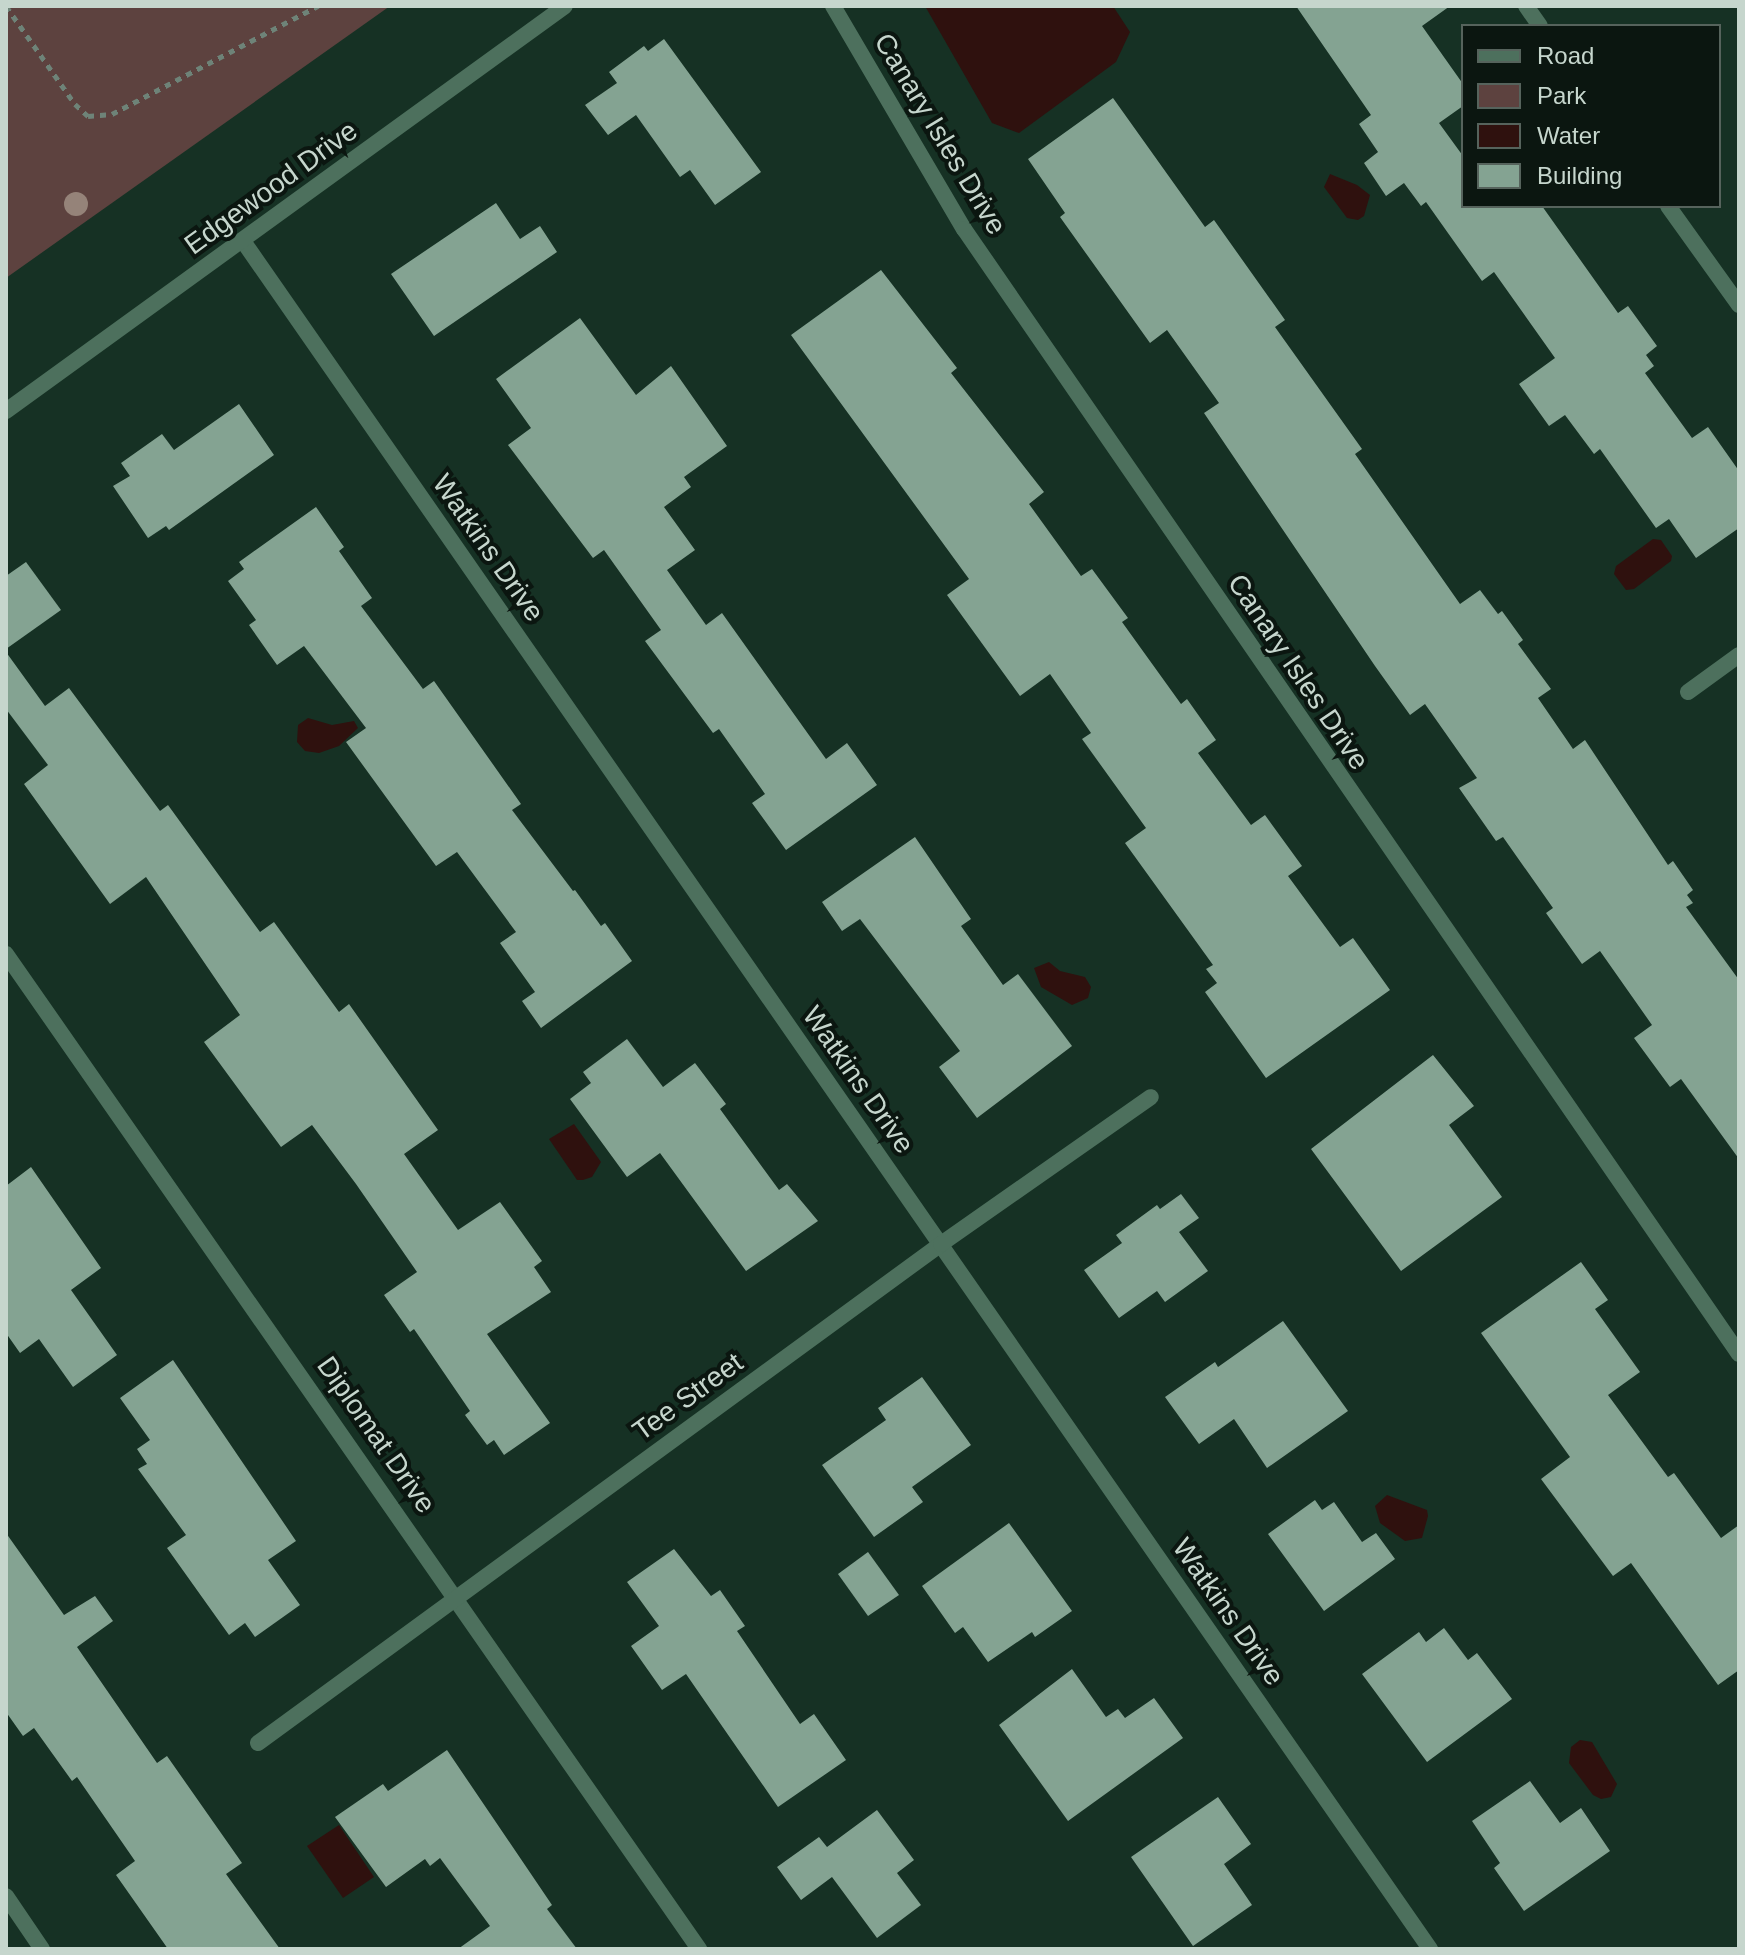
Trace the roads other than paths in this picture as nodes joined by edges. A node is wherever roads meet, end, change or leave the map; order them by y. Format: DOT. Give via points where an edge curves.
graph roads {
  1 [pos="565,6"];
  2 [pos="833,6"];
  3 [pos="1526,6"];
  4 [pos="1539,24"];
  5 [pos="1669,208"];
  6 [pos="243,241"];
  7 [pos="1739,305"];
  8 [pos="6,411"];
  9 [pos="1739,655"];
  10 [pos="1688,692"];
  11 [pos="6,954"];
  12 [pos="1151,1097"];
  13 [pos="941,1244"];
  14 [pos="1739,1354"];
  15 [pos="457,1597"];
  16 [pos="258,1743"];
  17 [pos="6,1896"];
  18 [pos="42,1949"];
  19 [pos="699,1949"];
  20 [pos="1430,1949"];
  1 -- 6 [label="street, Edgewood Drive"];
  2 -- 14 [label="street, Canary Isles Drive" via="972,241"];
  3 -- 4 [label="street"];
  5 -- 7 [label="street"];
  6 -- 8 [label="street, Edgewood Drive"];
  6 -- 13 [label="street, Watkins Drive"];
  9 -- 10 [label="street"];
  11 -- 15 [label="street, Diplomat Drive"];
  12 -- 13 [label="street, Tee Street"];
  13 -- 15 [label="street, Tee Street"];
  13 -- 20 [label="street, Watkins Drive"];
  15 -- 16 [label="street, Tee Street"];
  15 -- 19 [label="street, Diplomat Drive"];
  17 -- 18 [label="street"];
}
